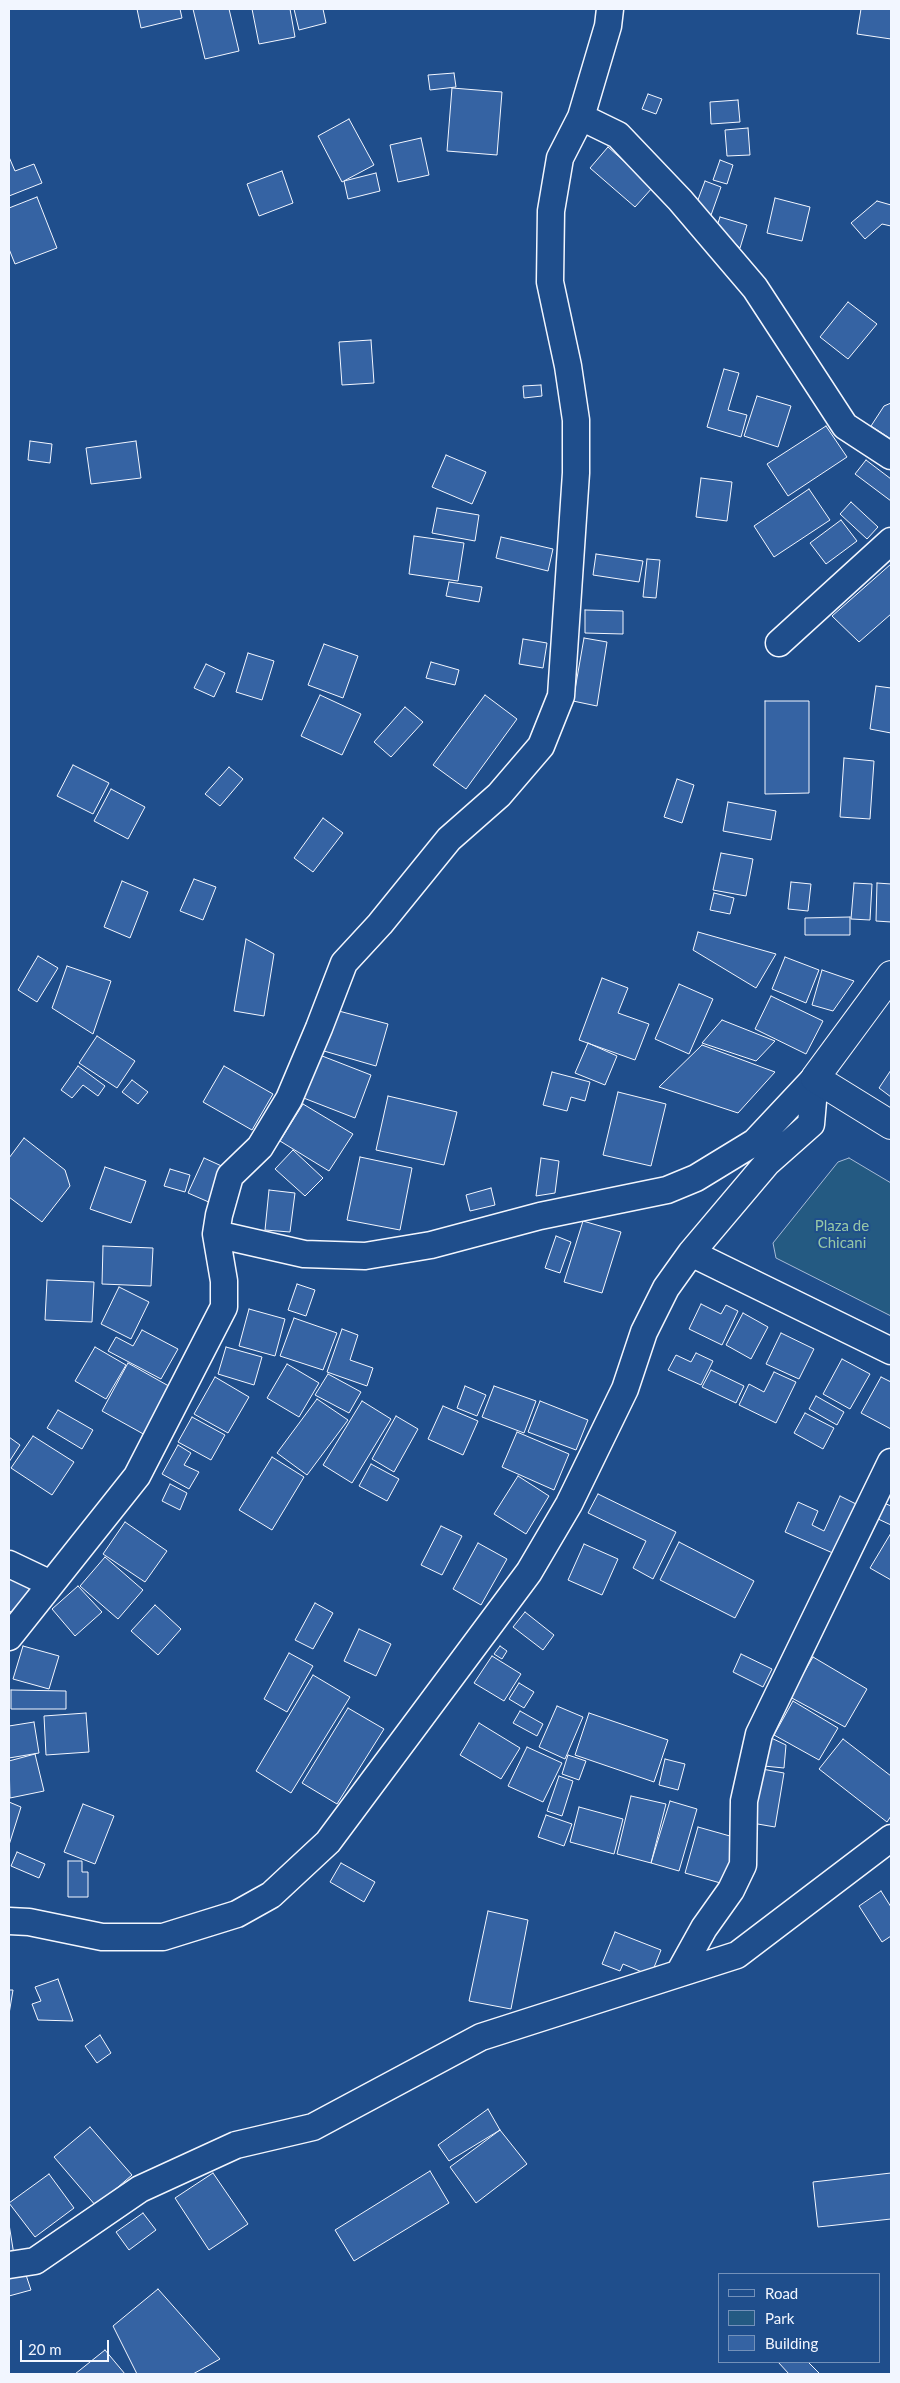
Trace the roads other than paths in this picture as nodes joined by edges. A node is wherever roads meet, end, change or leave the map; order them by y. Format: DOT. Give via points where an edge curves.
graph roads {
  1 [pos="610,9"];
  2 [pos="581,117"];
  3 [pos="891,456"];
  4 [pos="891,541"];
  5 [pos="779,643"];
  6 [pos="891,975"];
  7 [pos="815,1078"];
  8 [pos="891,1125"];
  9 [pos="216,1234"];
  10 [pos="691,1253"];
  11 [pos="891,1351"];
  12 [pos="891,1462"];
  13 [pos="9,1564"];
  14 [pos="49,1583"];
  15 [pos="9,1637"];
  16 [pos="891,1838"];
  17 [pos="9,1921"];
  18 [pos="679,1973"];
  19 [pos="9,2265"];
  1 -- 2 [label="street"];
  2 -- 3 [label="street" via="618,135 680,200 755,288 846,426"];
  2 -- 9 [label="street" via="560,158 551,211 550,282 576,420 576,473 561,696 541,746 499,796 449,839 344,963 288,1099 260,1147 230,1176"];
  4 -- 5 [label="street"];
  6 -- 7 [label="street"];
  7 -- 8 [label="street"];
  7 -- 9 [label="street" via="755,1142 696,1178 667,1190 540,1216 431,1245 365,1256 304,1254"];
  7 -- 10 [label="street" via="811,1124 767,1163"];
  9 -- 14 [label="street" via="224,1281 224,1307 137,1476"];
  10 -- 11 [label="street"];
  10 -- 17 [label="street" via="666,1288 644,1332 625,1389 612,1416 569,1504 529,1572 328,1842 271,1895 237,1914 163,1937 102,1937"];
  12 -- 18 [label="street" via="759,1734 744,1802 743,1865"];
  13 -- 14 [label="street"];
  14 -- 15 [label="street"];
  16 -- 18 [label="street" via="737,1955"];
  18 -- 19 [label="street" via="481,2037 313,2127 236,2145 140,2189 35,2261"];
}
